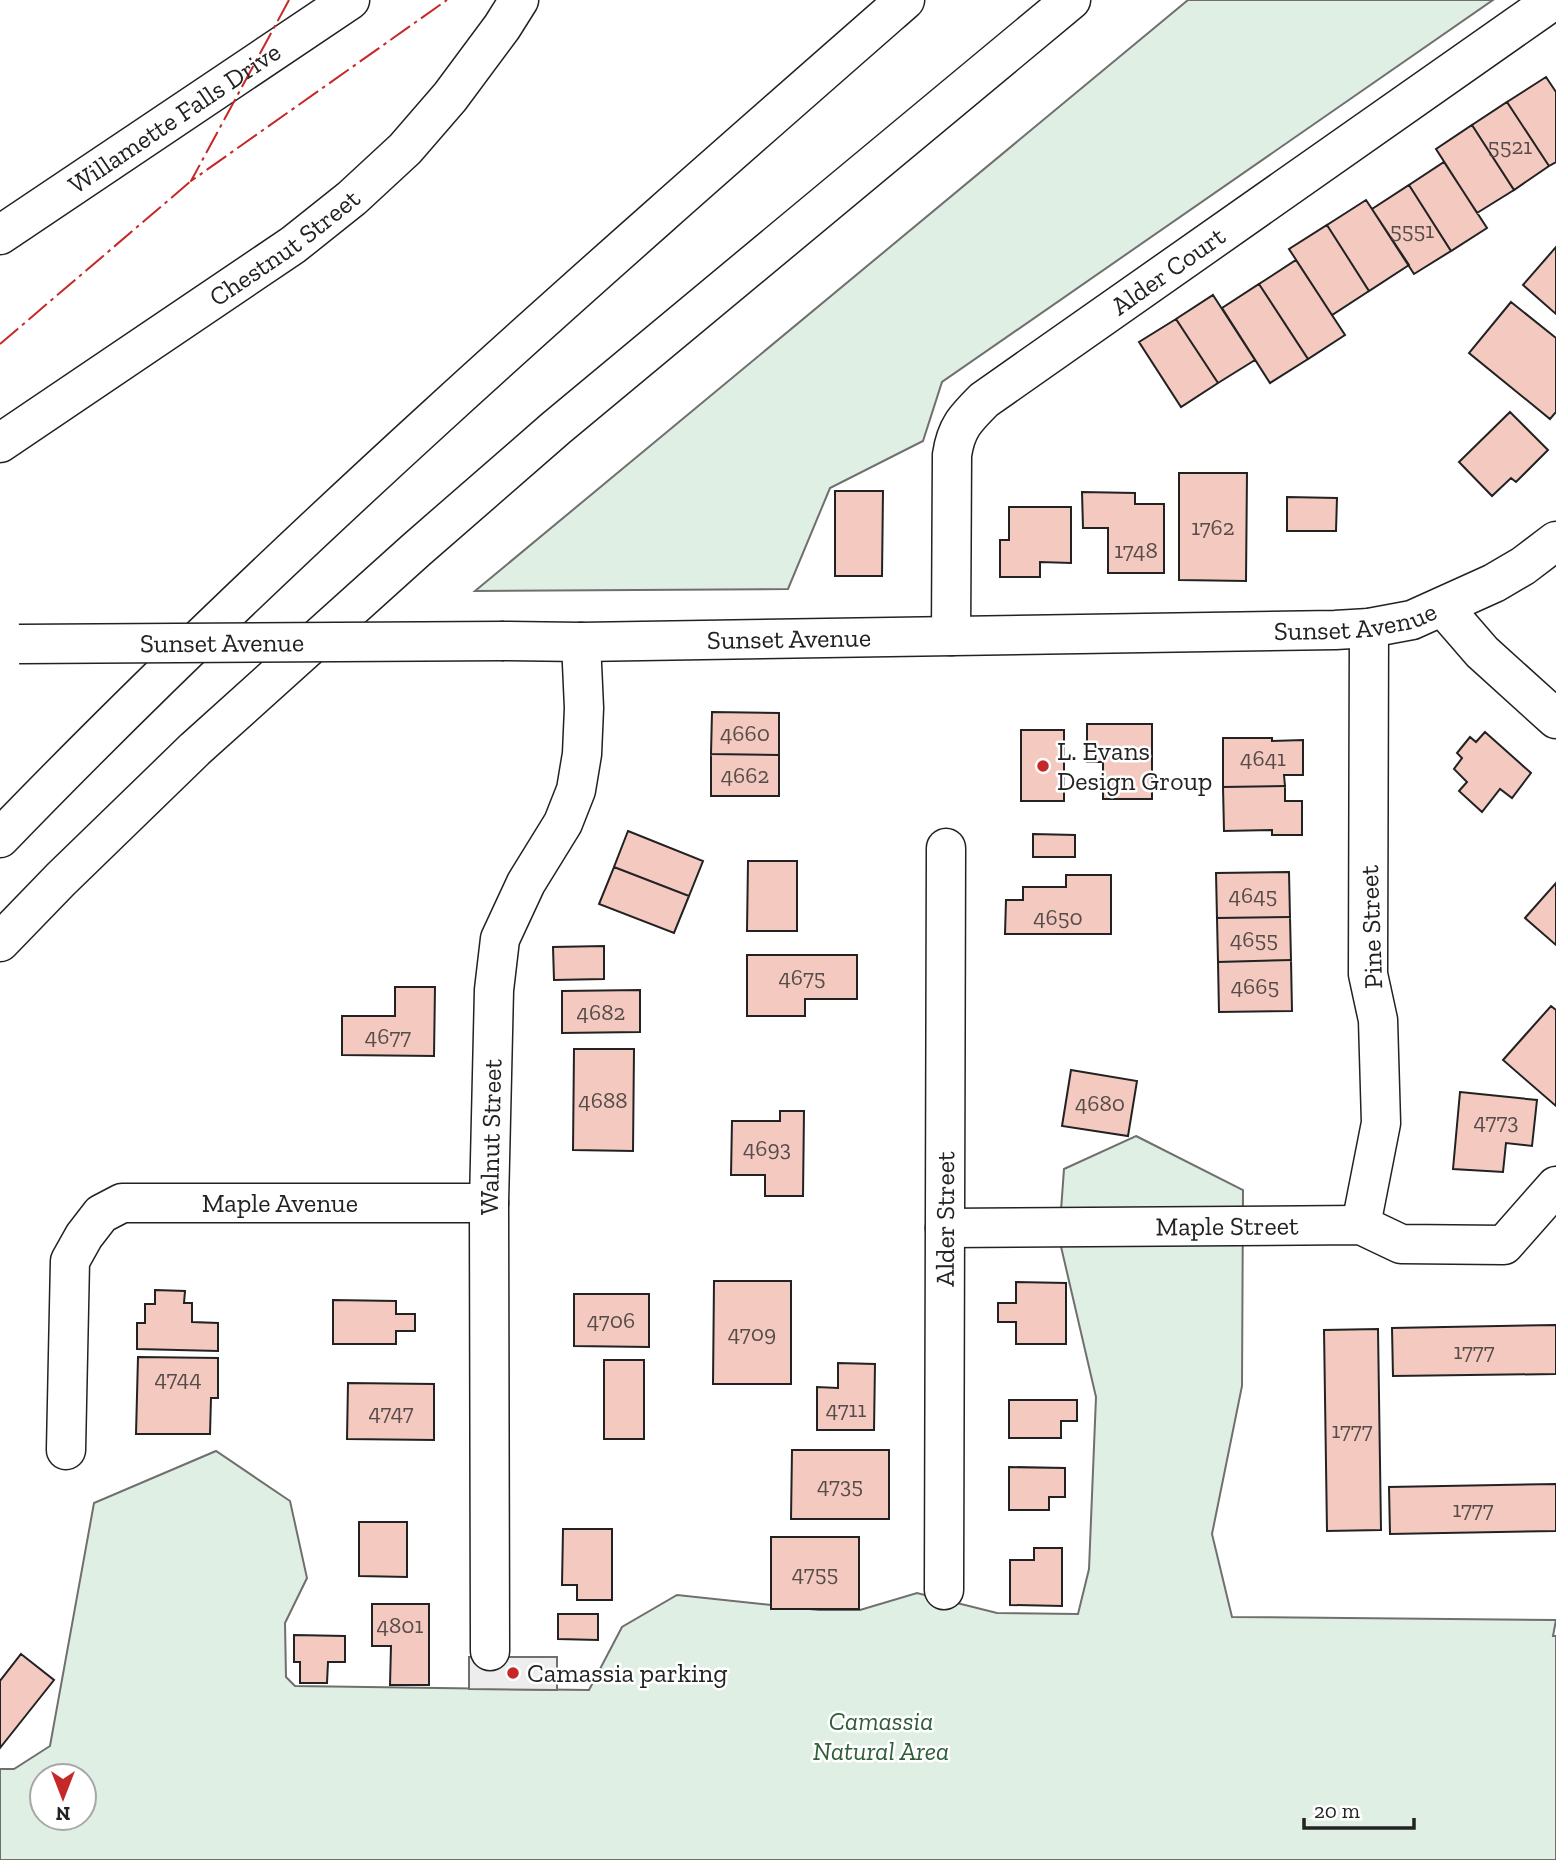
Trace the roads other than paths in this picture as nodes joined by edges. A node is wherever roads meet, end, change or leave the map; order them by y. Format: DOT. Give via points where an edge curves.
graph roads {
  1 [pos="350,0"];
  2 [pos="519,0"];
  3 [pos="905,0"];
  4 [pos="1071,0"];
  5 [pos="1553,0"];
  6 [pos="0,235"];
  7 [pos="0,443"];
  8 [pos="1556,541"];
  9 [pos="1443,607"];
  10 [pos="1369,628"];
  11 [pos="951,636"];
  12 [pos="581,642"];
  13 [pos="9,644"];
  14 [pos="1556,719"];
  15 [pos="0,838"];
  16 [pos="946,848"];
  17 [pos="0,942"];
  18 [pos="1556,1186"];
  19 [pos="489,1203"];
  20 [pos="1362,1225"];
  21 [pos="945,1228"];
  22 [pos="66,1450"];
  23 [pos="944,1590"];
  24 [pos="490,1651"];
  1 -- 6 [label="main road, Willamette Falls Drive"];
  2 -- 7 [label="main road, Chestnut Street" via="450,97 405,149 352,198 293,245"];
  3 -- 15 [label="main road" via="483,372 96,739"];
  4 -- 17 [label="main road" via="416,550 195,749"];
  5 -- 11 [label="main road, Alder Court" via="970,414 955,438 952,455"];
  8 -- 9 [label="main road, Sunset Avenue" via="1494,583"];
  9 -- 10 [label="main road, Sunset Avenue" via="1412,620"];
  9 -- 14 [label="main road" via="1482,652"];
  10 -- 11 [label="main road, Sunset Avenue"];
  10 -- 20 [label="main road, Pine Street" via="1368,974 1378,1020 1381,1123"];
  11 -- 12 [label="main road, Sunset Avenue"];
  12 -- 13 [label="main road, Sunset Avenue, bridge"];
  12 -- 19 [label="main road, Walnut Street" via="582,754 576,790 500,939 494,990"];
  16 -- 21 [label="main road, Alder Street"];
  18 -- 20 [label="main road, Maple Street" via="1504,1245 1401,1244"];
  19 -- 22 [label="main road, Maple Avenue" via="122,1203 101,1214 70,1261"];
  19 -- 24 [label="main road, Walnut Street"];
  20 -- 21 [label="main road, Maple Street"];
  21 -- 23 [label="main road, Alder Street"];
}
